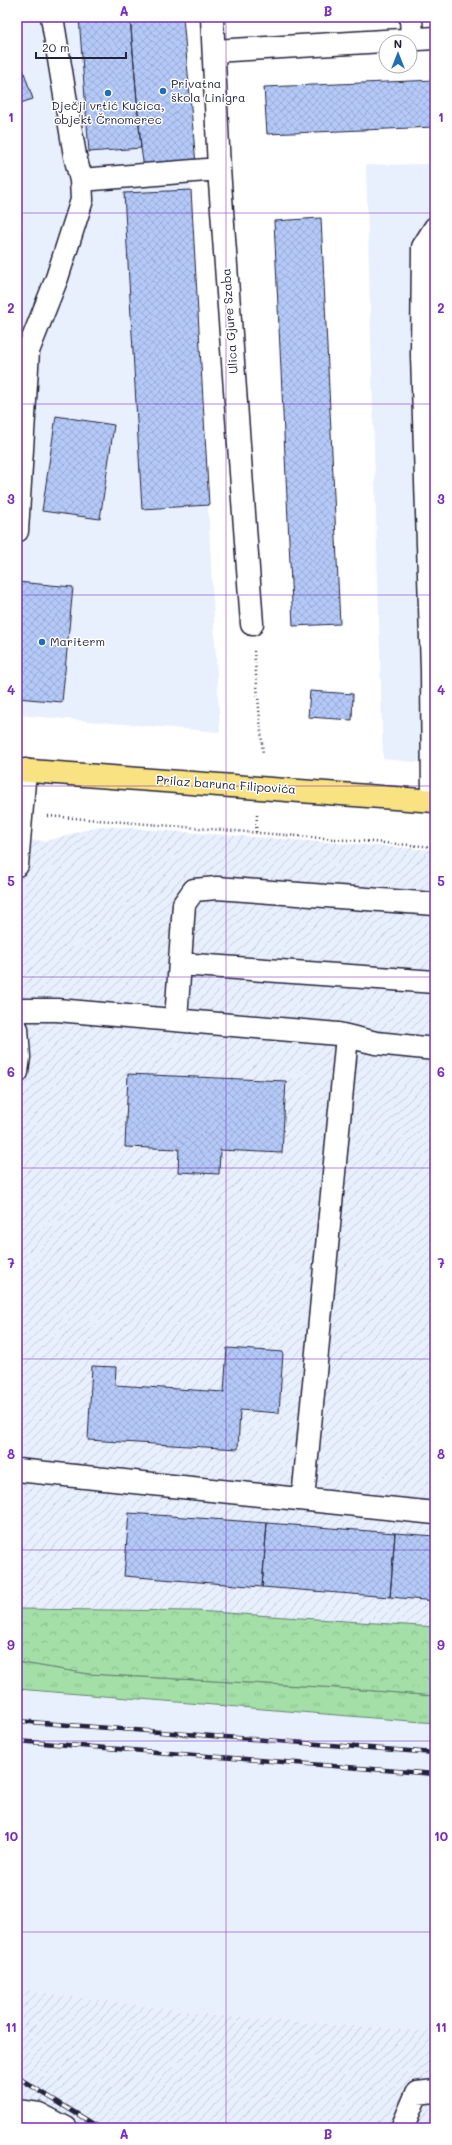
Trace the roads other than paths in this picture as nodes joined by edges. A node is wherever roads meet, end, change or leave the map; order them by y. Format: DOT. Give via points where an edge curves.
graph roads {
  1 [pos="52,17"];
  2 [pos="212,17"];
  3 [pos="411,17"];
  4 [pos="412,34"];
  5 [pos="435,38"];
  6 [pos="418,39"];
  7 [pos="378,41"];
  8 [pos="214,52"];
  9 [pos="219,169"];
  10 [pos="81,180"];
  11 [pos="435,228"];
  12 [pos="22,374"];
  13 [pos="17,530"];
  14 [pos="252,624"];
  15 [pos="21,770"];
  16 [pos="434,801"];
  17 [pos="17,865"];
  18 [pos="435,904"];
  19 [pos="180,964"];
  20 [pos="435,982"];
  21 [pos="17,1010"];
  22 [pos="176,1020"];
  23 [pos="17,1029"];
  24 [pos="347,1036"];
  25 [pos="435,1049"];
  26 [pos="17,1072"];
  27 [pos="17,1470"];
  28 [pos="303,1499"];
  29 [pos="435,1512"];
  30 [pos="435,2091"];
  31 [pos="17,2111"];
  32 [pos="66,2128"];
  33 [pos="402,2128"];
  1 -- 10 [label="street"];
  2 -- 8 [label="street, Ulica Gjure Szaba"];
  3 -- 4 [label="street"];
  5 -- 6 [label="street"];
  7 -- 8 [label="street"];
  8 -- 9 [label="street, Ulica Gjure Szaba"];
  9 -- 10 [label="street"];
  9 -- 14 [label="street, Ulica Gjure Szaba"];
  10 -- 12 [label="street" via="82,200"];
  11 -- 16 [label="street" via="423,247 422,355"];
  12 -- 13 [label="street"];
  15 -- 16 [label="main road, Prilaz baruna Filipovića"];
  15 -- 17 [label="street"];
  18 -- 19 [label="street" via="217,888 194,890 184,904"];
  19 -- 20 [label="street"];
  19 -- 22 [label="street"];
  21 -- 22 [label="street" via="57,1010"];
  22 -- 24 [label="street"];
  23 -- 26 [label="street"];
  24 -- 25 [label="street" via="376,1043"];
  24 -- 28 [label="street"];
  27 -- 28 [label="street"];
  28 -- 29 [label="street"];
  30 -- 33 [label="street" via="417,2093"];
  31 -- 32 [label="street" via="40,2114"];
}
